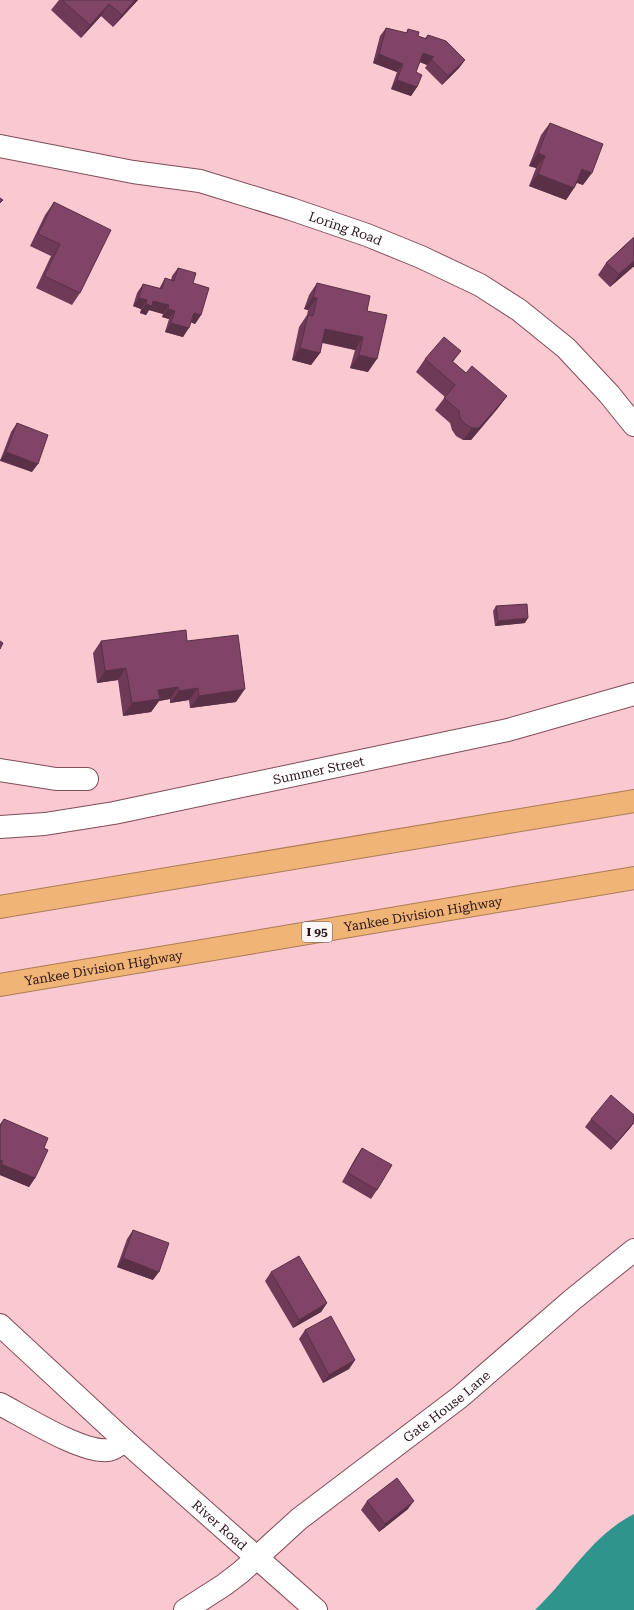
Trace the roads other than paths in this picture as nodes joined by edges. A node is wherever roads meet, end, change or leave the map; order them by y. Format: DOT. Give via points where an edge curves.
graph roads {
  1 [pos="0,146"];
  2 [pos="634,425"];
  3 [pos="634,694"];
  4 [pos="0,770"];
  5 [pos="88,779"];
  6 [pos="634,801"];
  7 [pos="0,827"];
  8 [pos="634,878"];
  9 [pos="0,907"];
  10 [pos="0,985"];
  11 [pos="634,1250"];
  12 [pos="0,1325"];
  13 [pos="0,1404"];
  14 [pos="124,1440"];
  15 [pos="256,1558"];
  16 [pos="185,1610"];
  17 [pos="316,1610"];
  1 -- 2 [label="street, Loring Road" via="133,172 200,181 367,235 421,257 480,285 519,310 566,348 610,394"];
  3 -- 7 [label="street, Summer Street" via="508,730 114,813 45,824"];
  4 -- 5 [label="street" via="56,778"];
  6 -- 9 [label="highway"];
  8 -- 10 [label="highway, Yankee Division Highway / I 95"];
  11 -- 15 [label="street, Gate House Lane" via="460,1397 299,1520"];
  12 -- 14 [label="street, River Road"];
  13 -- 14 [label="street" via="64,1437 95,1449 110,1450"];
  14 -- 15 [label="street, River Road"];
  15 -- 16 [label="street, Gate House Lane" via="224,1585"];
  15 -- 17 [label="street, River Road"];
}
